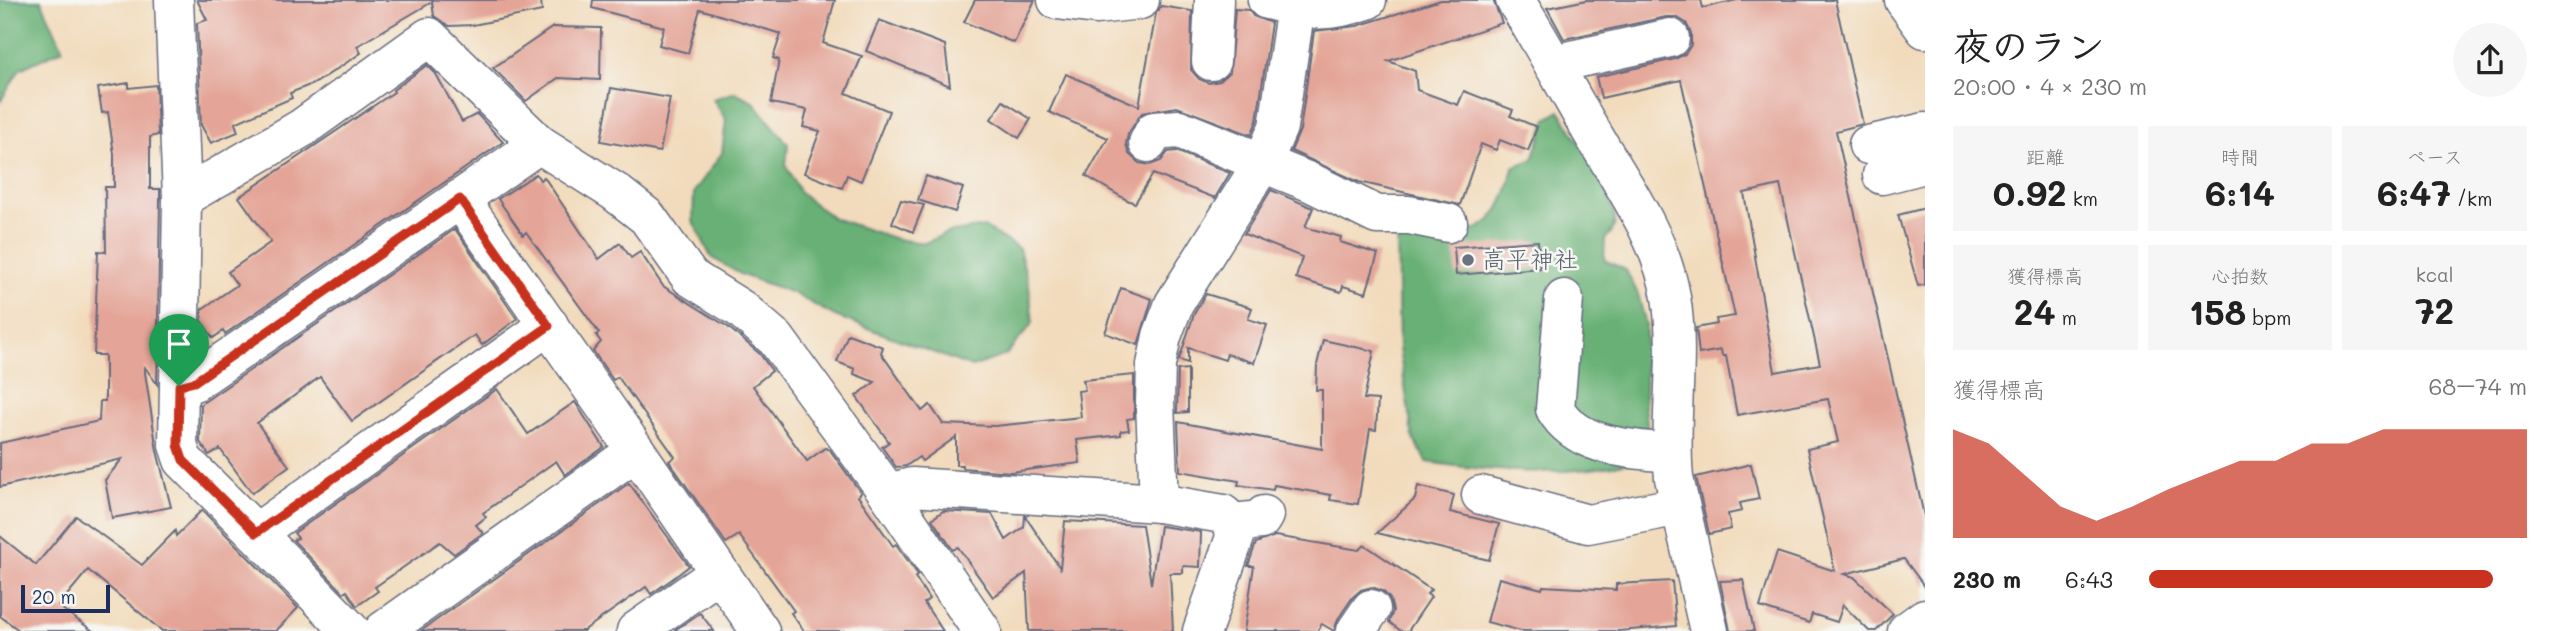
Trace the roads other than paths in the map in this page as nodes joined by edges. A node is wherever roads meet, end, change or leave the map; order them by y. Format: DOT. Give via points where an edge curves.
graph roads {
  1 [pos="174,0"];
  2 [pos="1057,0"];
  3 [pos="1140,0"];
  4 [pos="1214,0"];
  5 [pos="1367,0"];
  6 [pos="1904,0"];
  7 [pos="1525,1"];
  8 [pos="1281,3"];
  9 [pos="1925,29"];
  10 [pos="1670,38"];
  11 [pos="1210,61"];
  12 [pos="1553,64"];
  13 [pos="1925,132"];
  14 [pos="1148,143"];
  15 [pos="539,144"];
  16 [pos="1263,162"];
  17 [pos="1925,163"];
  18 [pos="182,198"];
  19 [pos="460,199"];
  20 [pos="1448,223"];
  21 [pos="1564,299"];
  22 [pos="549,326"];
  23 [pos="179,386"];
  24 [pos="636,451"];
  25 [pos="1671,453"];
  26 [pos="888,493"];
  27 [pos="1481,495"];
  28 [pos="1159,503"];
  29 [pos="1680,506"];
  30 [pos="256,533"];
  31 [pos="719,573"];
  32 [pos="1925,618"];
  33 [pos="351,631"];
  34 [pos="383,631"];
  35 [pos="636,631"];
  36 [pos="760,631"];
  37 [pos="982,631"];
  38 [pos="1202,631"];
  39 [pos="1709,631"];
  40 [pos="1907,631"];
  1 -- 18 [label="street"];
  2 -- 3 [label="street" via="1096,5"];
  4 -- 11 [label="street"];
  5 -- 8 [label="street" via="1314,11"];
  6 -- 9 [label="street"];
  7 -- 12 [label="street"];
  8 -- 16 [label="street" via="1278,127"];
  10 -- 12 [label="street"];
  12 -- 25 [label="street" via="1633,201 1671,295 1677,358"];
  13 -- 17 [label="street" via="1875,160"];
  14 -- 16 [label="street" via="1154,131 1179,129"];
  15 -- 18 [label="street" via="429,37 302,128"];
  15 -- 19 [label="street"];
  15 -- 26 [label="street" via="647,218 690,277 741,309 776,339"];
  16 -- 20 [label="street" via="1377,215 1409,215"];
  16 -- 28 [label="street" via="1174,304 1163,336 1155,402"];
  18 -- 23 [label="street"];
  19 -- 22 [label="street"];
  19 -- 23 [label="street" via="194,382"];
  21 -- 25 [label="street" via="1555,409 1564,425 1591,439 1629,449"];
  22 -- 24 [label="street"];
  22 -- 30 [label="street"];
  23 -- 30 [label="street" via="178,445 183,460"];
  24 -- 31 [label="street"];
  24 -- 34 [label="street"];
  25 -- 29 [label="street"];
  26 -- 28 [label="street" via="912,487"];
  26 -- 37 [label="street"];
  27 -- 29 [label="street" via="1588,524"];
  28 -- 38 [label="street" via="1248,519 1235,537"];
  29 -- 39 [label="street"];
  30 -- 33 [label="street"];
  31 -- 35 [label="street"];
  31 -- 36 [label="street"];
  32 -- 40 [label="street"];
}
